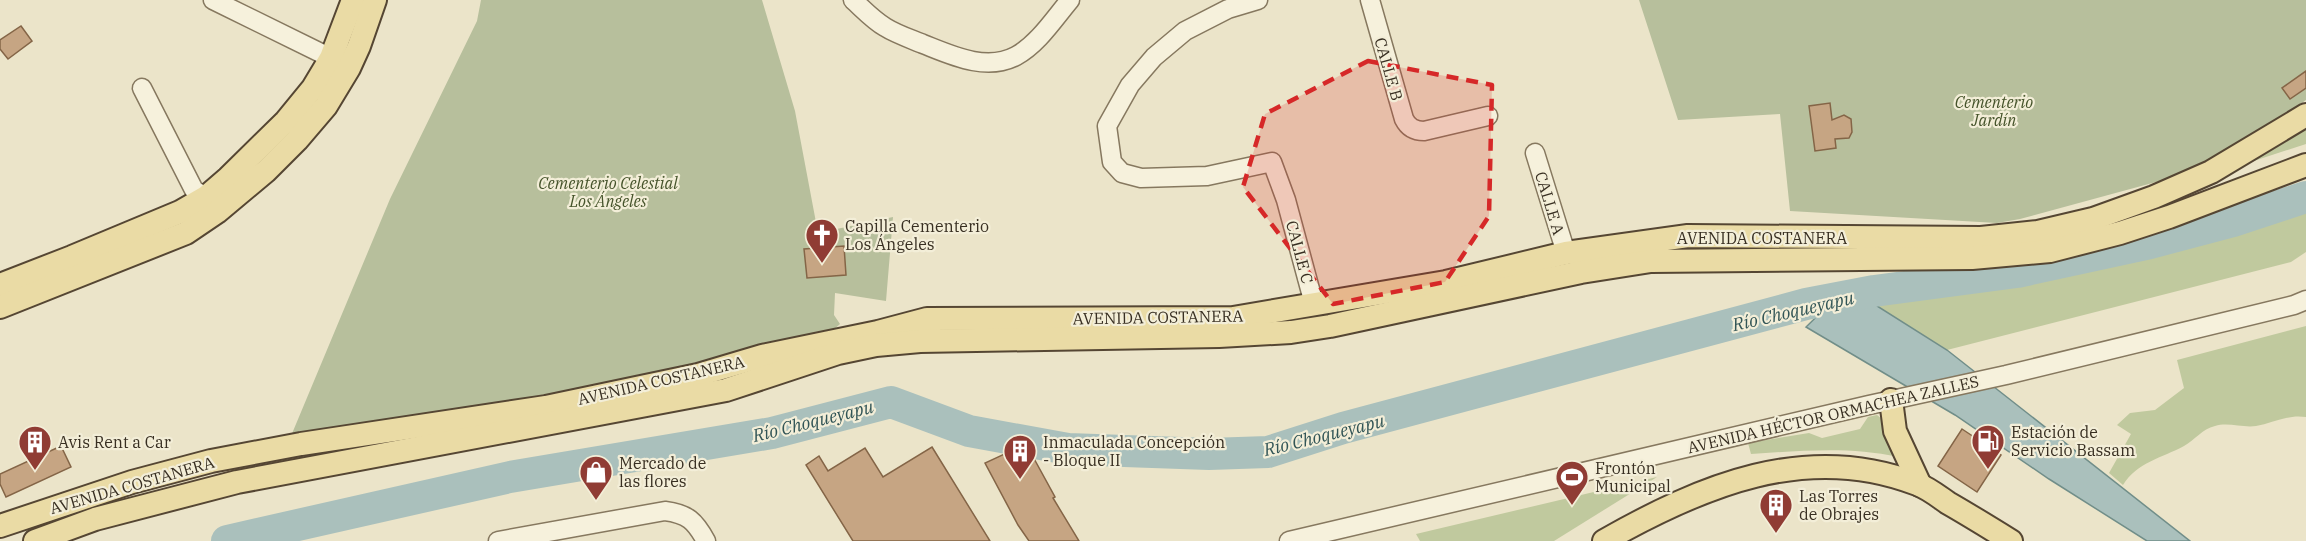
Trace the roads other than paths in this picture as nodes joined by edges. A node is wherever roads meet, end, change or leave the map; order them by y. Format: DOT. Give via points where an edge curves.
graph roads {
  1 [pos="213,0"];
  2 [pos="353,0"];
  3 [pos="375,0"];
  4 [pos="854,0"];
  5 [pos="1070,0"];
  6 [pos="1258,0"];
  7 [pos="1370,0"];
  8 [pos="340,63"];
  9 [pos="142,88"];
  10 [pos="2306,115"];
  11 [pos="1488,116"];
  12 [pos="1535,153"];
  13 [pos="2306,165"];
  14 [pos="212,205"];
  15 [pos="1566,253"];
  16 [pos="0,285"];
  17 [pos="2306,300"];
  18 [pos="1314,304"];
  19 [pos="0,307"];
  20 [pos="1891,400"];
  21 [pos="1920,485"];
  22 [pos="0,526"];
  23 [pos="35,541"];
  24 [pos="498,541"];
  25 [pos="706,541"];
  26 [pos="1291,541"];
  27 [pos="1604,541"];
  28 [pos="2011,541"];
  1 -- 8 [label="street"];
  2 -- 8 [label="main road"];
  3 -- 8 [label="main road" via="359,46"];
  4 -- 5 [label="street" via="885,27 952,56 975,62 1002,62 1036,41"];
  6 -- 18 [label="street, CALLE C" via="1228,9 1185,31 1154,57 1130,85 1107,126 1109,147 1112,162 1122,173 1141,178 1207,176 1272,162"];
  7 -- 11 [label="street, CALLE B" via="1409,126 1418,131"];
  8 -- 14 [label="main road" via="326,106 297,140 266,171"];
  9 -- 14 [label="street" via="194,190"];
  10 -- 15 [label="main road, AVENIDA COSTANERA" via="2211,172 2154,197 2093,219 2038,232 1970,238 1688,236"];
  12 -- 15 [label="street, CALLE A"];
  13 -- 23 [label="main road, AVENIDA COSTANERA" via="2160,220 2050,251 1971,258 1651,261 1291,332 876,345 838,353 726,390 226,485 95,519"];
  14 -- 16 [label="main road" via="180,212"];
  14 -- 19 [label="main road" via="186,233"];
  15 -- 18 [label="main road, AVENIDA COSTANERA" via="1446,282"];
  17 -- 20 [label="street, AVENIDA HÉCTOR ORMACHEA ZALLES"];
  18 -- 22 [label="main road, AVENIDA COSTANERA" via="1233,318 927,319 819,342 698,375 546,407 211,461 132,482"];
  20 -- 21 [label="main road" via="1895,431"];
  20 -- 26 [label="street, AVENIDA HÉCTOR ORMACHEA ZALLES"];
  21 -- 27 [label="main road" via="1886,473 1838,466 1763,473 1695,495"];
  21 -- 28 [label="main road"];
  24 -- 25 [label="street" via="665,511 683,513 699,527"];
}
